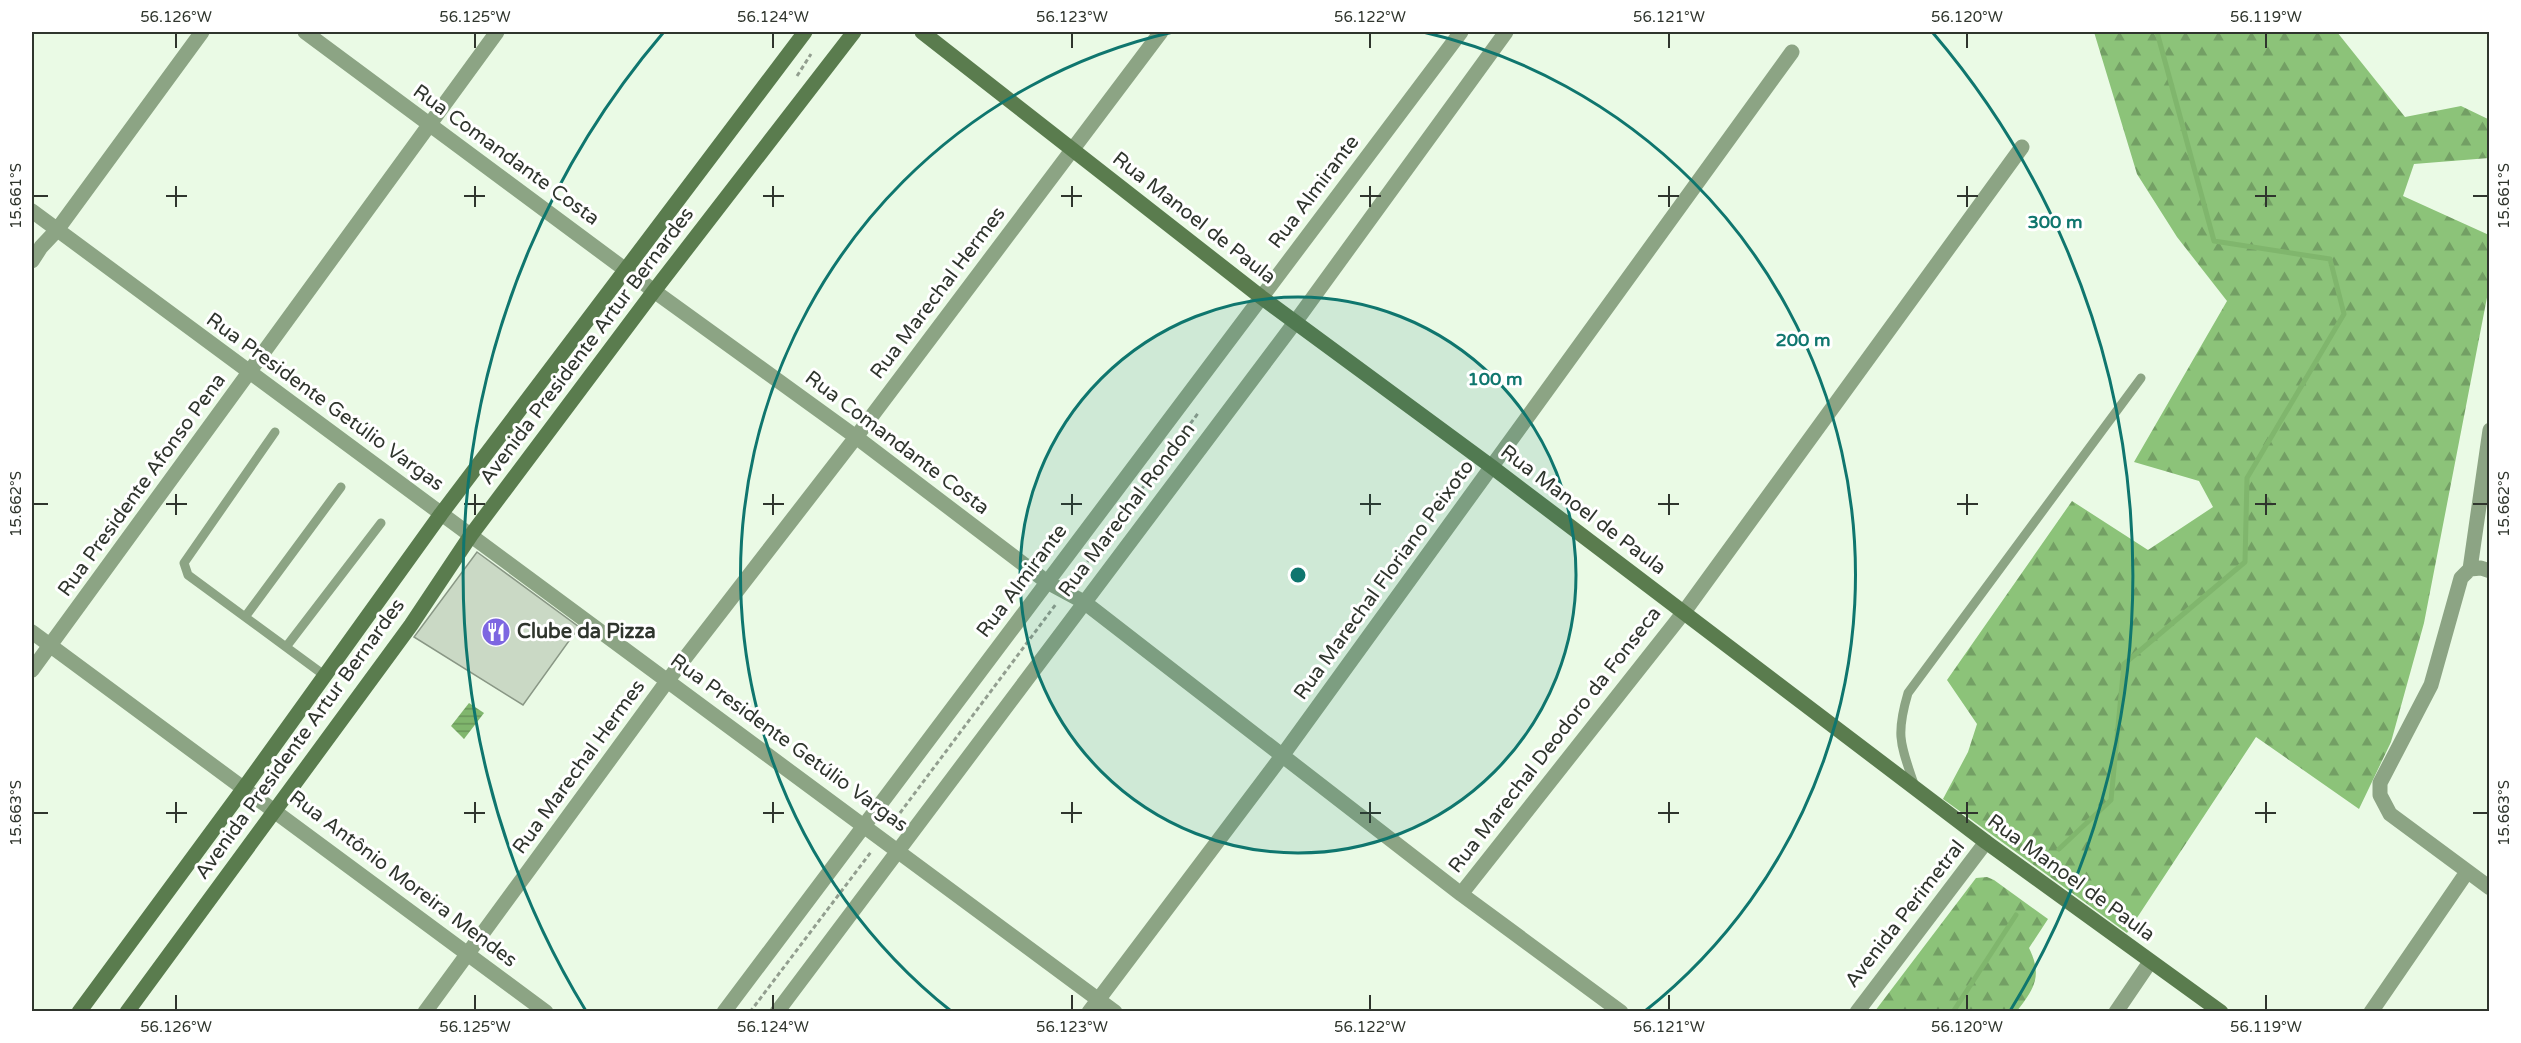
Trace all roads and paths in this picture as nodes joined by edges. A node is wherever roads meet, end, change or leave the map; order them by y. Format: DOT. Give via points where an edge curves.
graph roads {
  1 [pos="202,32"];
  2 [pos="305,32"];
  3 [pos="497,32"];
  4 [pos="805,32"];
  5 [pos="854,32"];
  6 [pos="1161,32"];
  7 [pos="1461,32"];
  8 [pos="1506,32"];
  9 [pos="921,33"];
  10 [pos="1792,52"];
  11 [pos="429,125"];
  12 [pos="2022,147"];
  13 [pos="1071,150"];
  14 [pos="32,211"];
  15 [pos="57,230"];
  16 [pos="32,261"];
  17 [pos="626,269"];
  18 [pos="654,291"];
  19 [pos="1261,297"];
  20 [pos="1296,321"];
  21 [pos="249,372"];
  22 [pos="2141,378"];
  23 [pos="1205,403"];
  24 [pos="2490,430"];
  25 [pos="275,432"];
  26 [pos="856,437"];
  27 [pos="1492,467"];
  28 [pos="341,487"];
  29 [pos="441,514"];
  30 [pos="381,523"];
  31 [pos="471,535"];
  32 [pos="2470,569"];
  33 [pos="2490,572"];
  34 [pos="1047,582"];
  35 [pos="1065,592"];
  36 [pos="1084,602"];
  37 [pos="1684,612"];
  38 [pos="245,617"];
  39 [pos="32,632"];
  40 [pos="51,646"];
  41 [pos="286,647"];
  42 [pos="32,670"];
  43 [pos="324,675"];
  44 [pos="668,680"];
  45 [pos="1282,756"];
  46 [pos="1915,787"];
  47 [pos="244,788"];
  48 [pos="275,810"];
  49 [pos="863,827"];
  50 [pos="881,839"];
  51 [pos="1986,842"];
  52 [pos="898,849"];
  53 [pos="2468,872"];
  54 [pos="2490,888"];
  55 [pos="1461,894"];
  56 [pos="469,954"];
  57 [pos="2150,962"];
  58 [pos="1094,1005"];
  59 [pos="79,1011"];
  60 [pos="127,1011"];
  61 [pos="425,1011"];
  62 [pos="546,1011"];
  63 [pos="724,1011"];
  64 [pos="750,1011"];
  65 [pos="777,1011"];
  66 [pos="1115,1011"];
  67 [pos="1621,1011"];
  68 [pos="1857,1011"];
  69 [pos="2116,1011"];
  70 [pos="2221,1011"];
  71 [pos="2371,1011"];
  1 -- 15 [label="street"];
  2 -- 11 [label="street, Rua Comandante Costa"];
  3 -- 11 [label="street, Rua Presidente Afonso Pena"];
  4 -- 17 [label="main road, Avenida Presidente Artur Bernardes"];
  5 -- 18 [label="main road, Avenida Presidente Artur Bernardes"];
  6 -- 13 [label="street, Rua Marechal Hermes"];
  7 -- 19 [label="street, Rua Almirante"];
  8 -- 20 [label="street, Rua Marechal Rondon"];
  9 -- 13 [label="main road, Rua Manoel de Paula"];
  10 -- 27 [label="street, Rua Marechal Floriano Peixoto"];
  11 -- 17 [label="street, Rua Comandante Costa"];
  11 -- 21 [label="street, Rua Presidente Afonso Pena"];
  12 -- 37 [label="street, Rua Marechal Deodoro da Fonseca"];
  13 -- 19 [label="main road, Rua Manoel de Paula"];
  13 -- 26 [label="street, Rua Marechal Hermes"];
  14 -- 15 [label="street, Rua Presidente Getúlio Vargas"];
  15 -- 16 [label="street"];
  15 -- 21 [label="street, Rua Presidente Getúlio Vargas"];
  17 -- 18 [label="street, Rua Comandante Costa"];
  17 -- 29 [label="main road, Avenida Presidente Artur Bernardes"];
  18 -- 26 [label="street, Rua Comandante Costa"];
  18 -- 31 [label="main road, Avenida Presidente Artur Bernardes"];
  19 -- 20 [label="main road, Rua Manoel de Paula"];
  19 -- 34 [label="street, Rua Almirante"];
  20 -- 27 [label="main road, Rua Manoel de Paula"];
  20 -- 36 [label="street, Rua Marechal Rondon"];
  21 -- 29 [label="street, Rua Presidente Getúlio Vargas"];
  21 -- 40 [label="street, Rua Presidente Afonso Pena"];
  22 -- 46 [label="lane" via="1908,693 1901,717 1900,744"];
  23 -- 35 [label="path"];
  24 -- 32 [label="street"];
  25 -- 38 [label="lane" via="184,563 188,575"];
  26 -- 34 [label="street, Rua Comandante Costa"];
  26 -- 44 [label="street, Rua Marechal Hermes"];
  27 -- 37 [label="main road, Rua Manoel de Paula"];
  27 -- 45 [label="street, Rua Marechal Floriano Peixoto"];
  28 -- 38 [label="lane"];
  29 -- 31 [label="street, Rua Presidente Getúlio Vargas"];
  29 -- 43 [label="main road, Avenida Presidente Artur Bernardes"];
  30 -- 41 [label="lane"];
  31 -- 44 [label="street, Rua Presidente Getúlio Vargas"];
  31 -- 48 [label="main road, Avenida Presidente Artur Bernardes" via="411,625"];
  32 -- 33 [label="street"];
  32 -- 53 [label="street" via="2461,578 2431,685 2380,783 2380,795 2390,814"];
  34 -- 35 [label="street, Rua Comandante Costa"];
  34 -- 49 [label="street, Rua Almirante"];
  35 -- 36 [label="street, Rua Comandante Costa"];
  35 -- 50 [label="path"];
  36 -- 45 [label="street, Rua Comandante Costa"];
  36 -- 52 [label="street, Rua Marechal Rondon"];
  37 -- 46 [label="main road, Rua Manoel de Paula"];
  37 -- 55 [label="street, Rua Marechal Deodoro da Fonseca"];
  38 -- 41 [label="lane"];
  39 -- 40 [label="street, Rua Antônio Moreira Mendes"];
  40 -- 42 [label="street, Rua Presidente Afonso Pena"];
  40 -- 47 [label="street, Rua Antônio Moreira Mendes"];
  41 -- 43 [label="lane"];
  43 -- 47 [label="main road, Avenida Presidente Artur Bernardes"];
  44 -- 49 [label="street, Rua Presidente Getúlio Vargas"];
  44 -- 56 [label="street, Rua Marechal Hermes"];
  45 -- 55 [label="street, Rua Comandante Costa"];
  45 -- 58 [label="street, Rua Marechal Floriano Peixoto"];
  46 -- 51 [label="main road, Rua Manoel de Paula"];
  47 -- 48 [label="street, Rua Antônio Moreira Mendes"];
  47 -- 59 [label="main road, Avenida Presidente Artur Bernardes"];
  48 -- 56 [label="street, Rua Antônio Moreira Mendes"];
  48 -- 60 [label="main road, Avenida Presidente Artur Bernardes"];
  49 -- 50 [label="street, Rua Presidente Getúlio Vargas"];
  49 -- 63 [label="street, Rua Almirante"];
  50 -- 52 [label="street, Rua Presidente Getúlio Vargas"];
  50 -- 64 [label="path"];
  51 -- 57 [label="main road, Rua Manoel de Paula"];
  51 -- 68 [label="street, Avenida Perimetral"];
  52 -- 58 [label="street, Rua Presidente Getúlio Vargas"];
  52 -- 65 [label="street, Rua Marechal Rondon"];
  53 -- 54 [label="street"];
  53 -- 71 [label="street"];
  55 -- 67 [label="street, Rua Comandante Costa"];
  56 -- 61 [label="street, Rua Marechal Hermes"];
  56 -- 62 [label="street, Rua Antônio Moreira Mendes"];
  57 -- 69 [label="street"];
  57 -- 70 [label="main road, Rua Manoel de Paula"];
  58 -- 66 [label="street, Rua Presidente Getúlio Vargas"];
}
